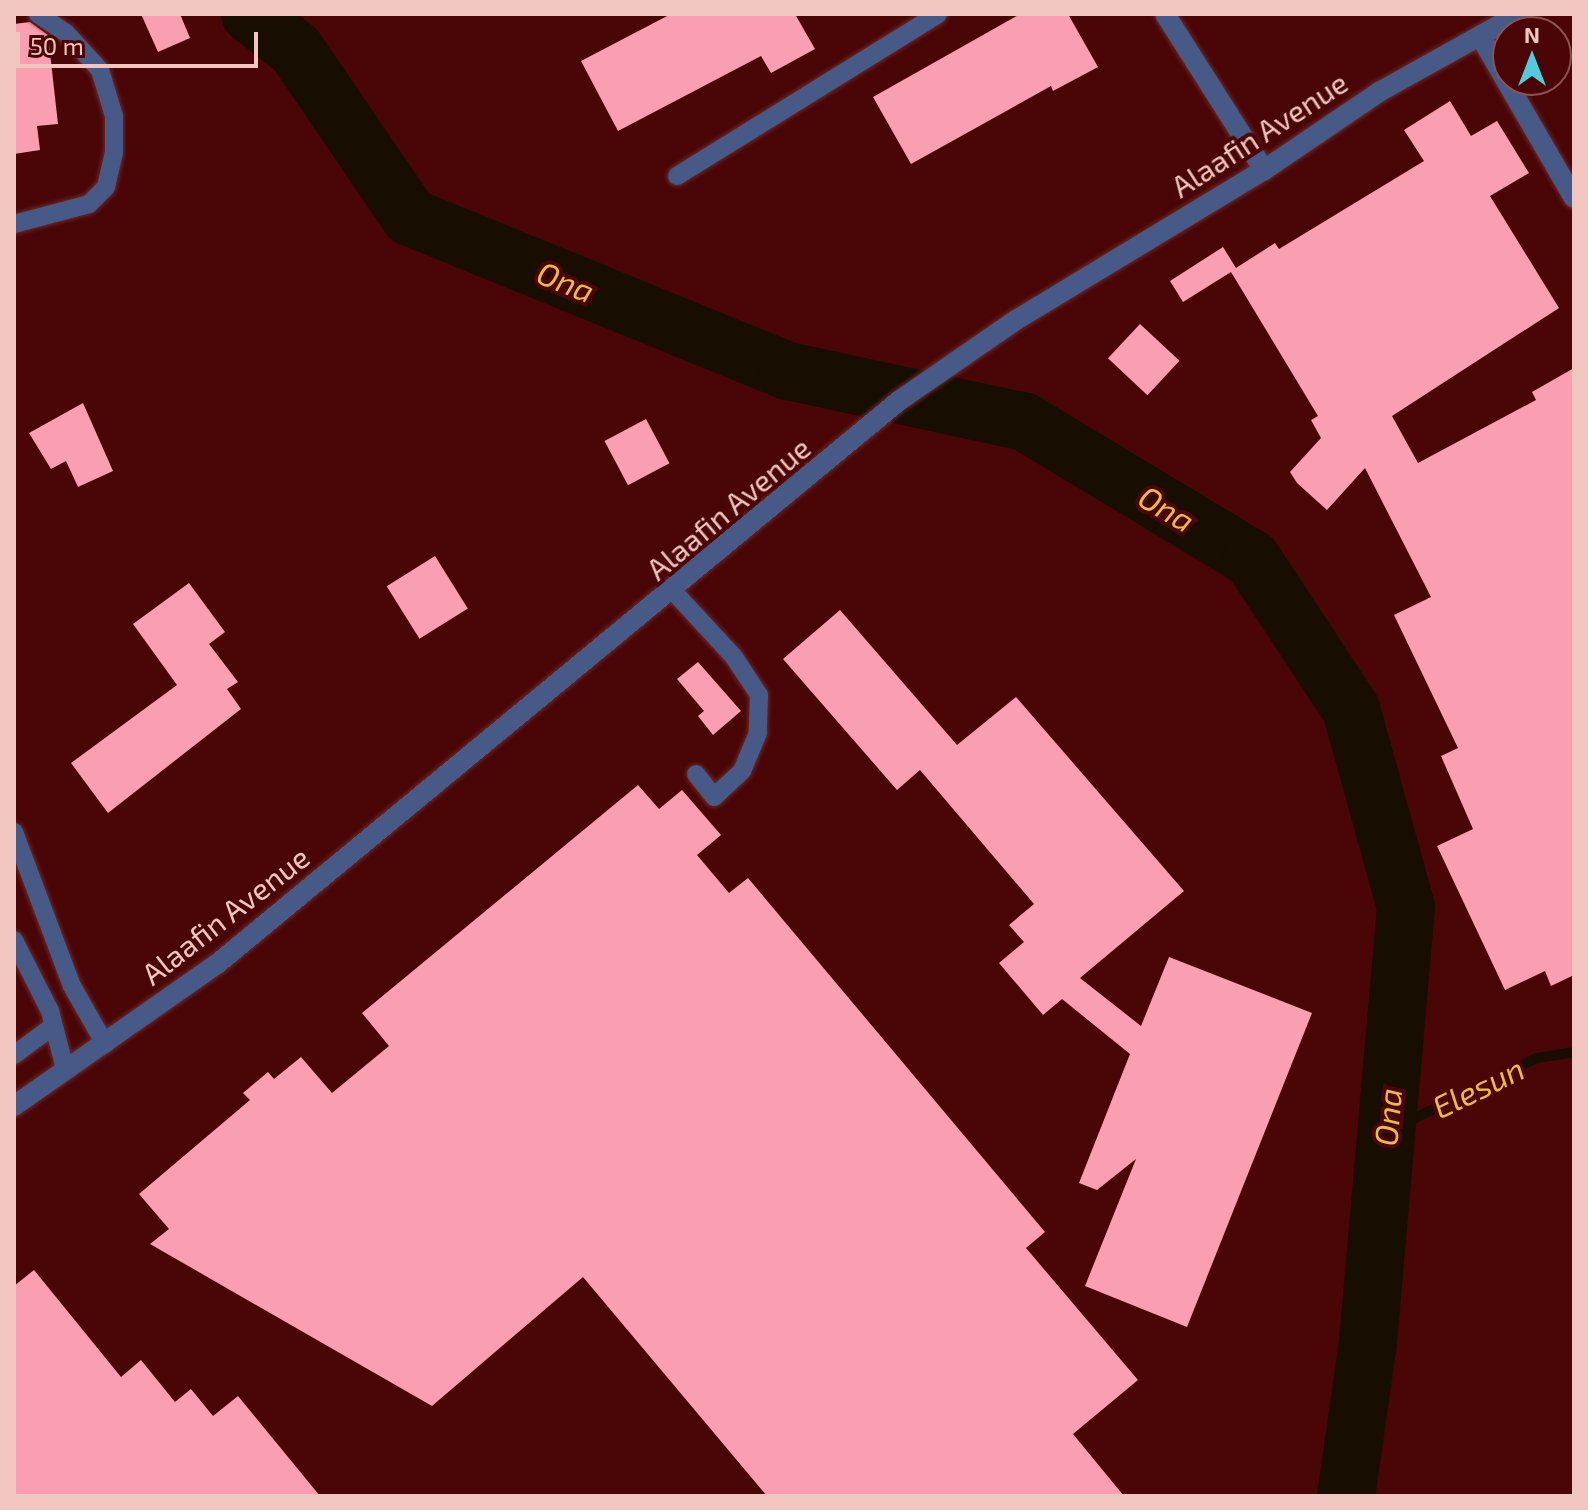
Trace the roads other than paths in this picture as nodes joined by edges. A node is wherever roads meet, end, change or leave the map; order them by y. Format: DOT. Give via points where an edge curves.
graph roads {
  1 [pos="38,14"];
  2 [pos="938,14"];
  3 [pos="1165,14"];
  4 [pos="1519,14"];
  5 [pos="1480,36"];
  6 [pos="1264,170"];
  7 [pos="677,176"];
  8 [pos="1574,198"];
  9 [pos="14,224"];
  10 [pos="674,592"];
  11 [pos="696,774"];
  12 [pos="14,832"];
  13 [pos="14,940"];
  14 [pos="21,971"];
  15 [pos="52,1027"];
  16 [pos="105,1044"];
  17 [pos="14,1055"];
  18 [pos="65,1069"];
  19 [pos="14,1106"];
  1 -- 9 [label="lane" via="66,33 100,70 114,116 114,153 106,187 89,204"];
  2 -- 7 [label="lane"];
  3 -- 6 [label="street"];
  4 -- 5 [label="street, Alaafin Avenue"];
  5 -- 6 [label="street, Alaafin Avenue" via="1379,92"];
  5 -- 8 [label="street"];
  6 -- 10 [label="street, Alaafin Avenue" via="1016,320 900,400"];
  10 -- 11 [label="lane" via="734,657 759,695 758,733 742,771 714,797"];
  10 -- 16 [label="street, Alaafin Avenue" via="217,964"];
  12 -- 16 [label="lane" via="72,986"];
  13 -- 14 [label="lane"];
  14 -- 15 [label="lane" via="50,1011"];
  15 -- 17 [label="lane"];
  15 -- 18 [label="lane"];
  16 -- 18 [label="street, Alaafin Avenue"];
  18 -- 19 [label="street, Alaafin Avenue"];
}
